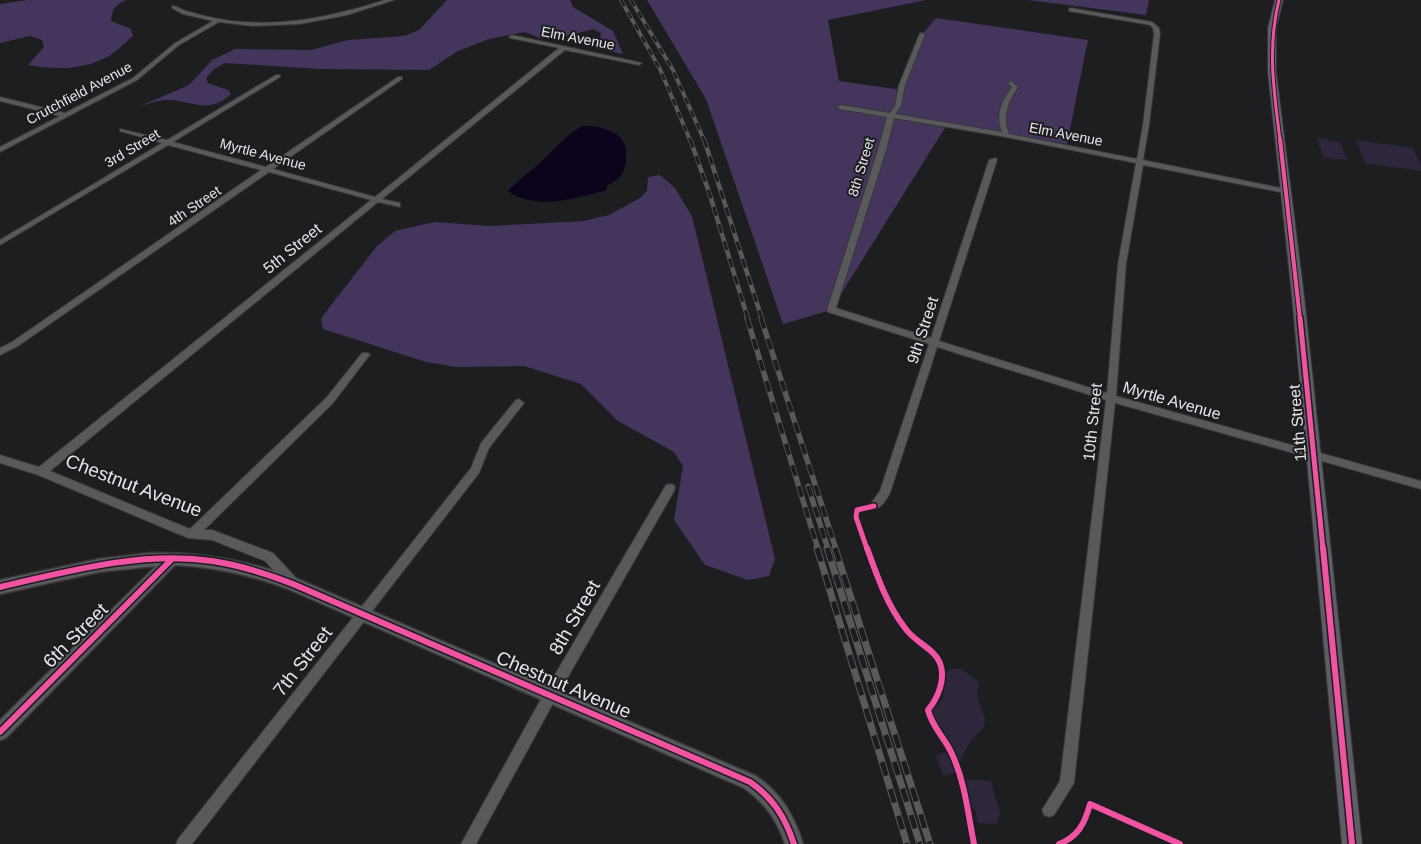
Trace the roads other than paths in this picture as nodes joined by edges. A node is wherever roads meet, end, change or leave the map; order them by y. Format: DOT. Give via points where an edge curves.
graph roads {
  1 [pos="391,0"];
  2 [pos="1279,0"];
  3 [pos="174,7"];
  4 [pos="1071,10"];
  5 [pos="217,20"];
  6 [pos="922,34"];
  7 [pos="512,38"];
  8 [pos="562,48"];
  9 [pos="639,63"];
  10 [pos="278,76"];
  11 [pos="400,78"];
  12 [pos="1011,83"];
  13 [pos="0,99"];
  14 [pos="840,107"];
  15 [pos="66,115"];
  16 [pos="891,116"];
  17 [pos="122,130"];
  18 [pos="1006,135"];
  19 [pos="167,142"];
  20 [pos="0,150"];
  21 [pos="993,160"];
  22 [pos="1141,162"];
  23 [pos="270,170"];
  24 [pos="1285,191"];
  25 [pos="377,199"];
  26 [pos="397,205"];
  27 [pos="0,243"];
  28 [pos="831,310"];
  29 [pos="934,342"];
  30 [pos="0,352"];
  31 [pos="365,355"];
  32 [pos="1111,398"];
  33 [pos="519,403"];
  34 [pos="1313,456"];
  35 [pos="0,459"];
  36 [pos="41,472"];
  37 [pos="1421,485"];
  38 [pos="670,488"];
  39 [pos="874,506"];
  40 [pos="192,535"];
  41 [pos="172,558"];
  42 [pos="293,584"];
  43 [pos="0,587"];
  44 [pos="363,614"];
  45 [pos="551,694"];
  46 [pos="0,732"];
  47 [pos="1050,810"];
  48 [pos="183,844"];
  49 [pos="468,844"];
  50 [pos="794,844"];
  51 [pos="1352,844"];
  1 -- 5 [label="street" via="297,24 254,25"];
  2 -- 24 [label="main road, 11th Street" via="1273,18 1271,53"];
  3 -- 5 [label="street" via="179,12"];
  4 -- 22 [label="street, 10th Street" via="1152,24 1156,28"];
  5 -- 15 [label="street, Crutchfield Avenue" via="176,44 135,79"];
  6 -- 16 [label="street, 8th Street" via="902,85 898,106"];
  7 -- 8 [label="street, Elm Avenue"];
  8 -- 9 [label="street, Elm Avenue"];
  8 -- 25 [label="street, 5th Street"];
  10 -- 19 [label="street, 3rd Street"];
  11 -- 23 [label="street, 4th Street"];
  12 -- 18 [label="street" via="1015,87 1003,104 1001,117"];
  13 -- 15 [label="street"];
  14 -- 16 [label="street, Elm Avenue"];
  15 -- 20 [label="street, Crutchfield Avenue"];
  16 -- 18 [label="street, Elm Avenue"];
  16 -- 28 [label="street, 8th Street"];
  17 -- 19 [label="street, Myrtle Avenue"];
  18 -- 22 [label="street, Elm Avenue"];
  19 -- 23 [label="street, Myrtle Avenue"];
  19 -- 27 [label="street, 3rd Street"];
  21 -- 29 [label="street, 9th Street"];
  22 -- 24 [label="street, Elm Avenue"];
  22 -- 32 [label="street, 10th Street" via="1122,264"];
  23 -- 25 [label="street, Myrtle Avenue"];
  23 -- 30 [label="street, 4th Street"];
  24 -- 34 [label="main road, 11th Street"];
  25 -- 26 [label="street, Myrtle Avenue"];
  25 -- 36 [label="street, 5th Street"];
  28 -- 29 [label="street, Myrtle Avenue"];
  29 -- 32 [label="street, Myrtle Avenue"];
  29 -- 39 [label="street, 9th Street" via="885,493"];
  31 -- 40 [label="street" via="330,400"];
  32 -- 34 [label="street, Myrtle Avenue"];
  32 -- 47 [label="street, 10th Street" via="1067,783"];
  33 -- 44 [label="street, 7th Street" via="485,446 475,470"];
  34 -- 37 [label="street, Myrtle Avenue"];
  34 -- 51 [label="main road, 11th Street"];
  35 -- 36 [label="street, Chestnut Avenue"];
  36 -- 40 [label="street, Chestnut Avenue"];
  38 -- 45 [label="street, 8th Street"];
  40 -- 42 [label="street, Chestnut Avenue" via="212,535 268,557"];
  41 -- 42 [label="street" via="233,565"];
  41 -- 43 [label="street" via="93,567"];
  41 -- 46 [label="street, 6th Street"];
  42 -- 44 [label="street, Chestnut Avenue"];
  44 -- 45 [label="street, Chestnut Avenue"];
  44 -- 48 [label="street, 7th Street"];
  45 -- 49 [label="street, 8th Street"];
  45 -- 50 [label="street, Chestnut Avenue" via="750,782 772,798 780,809"];
}
